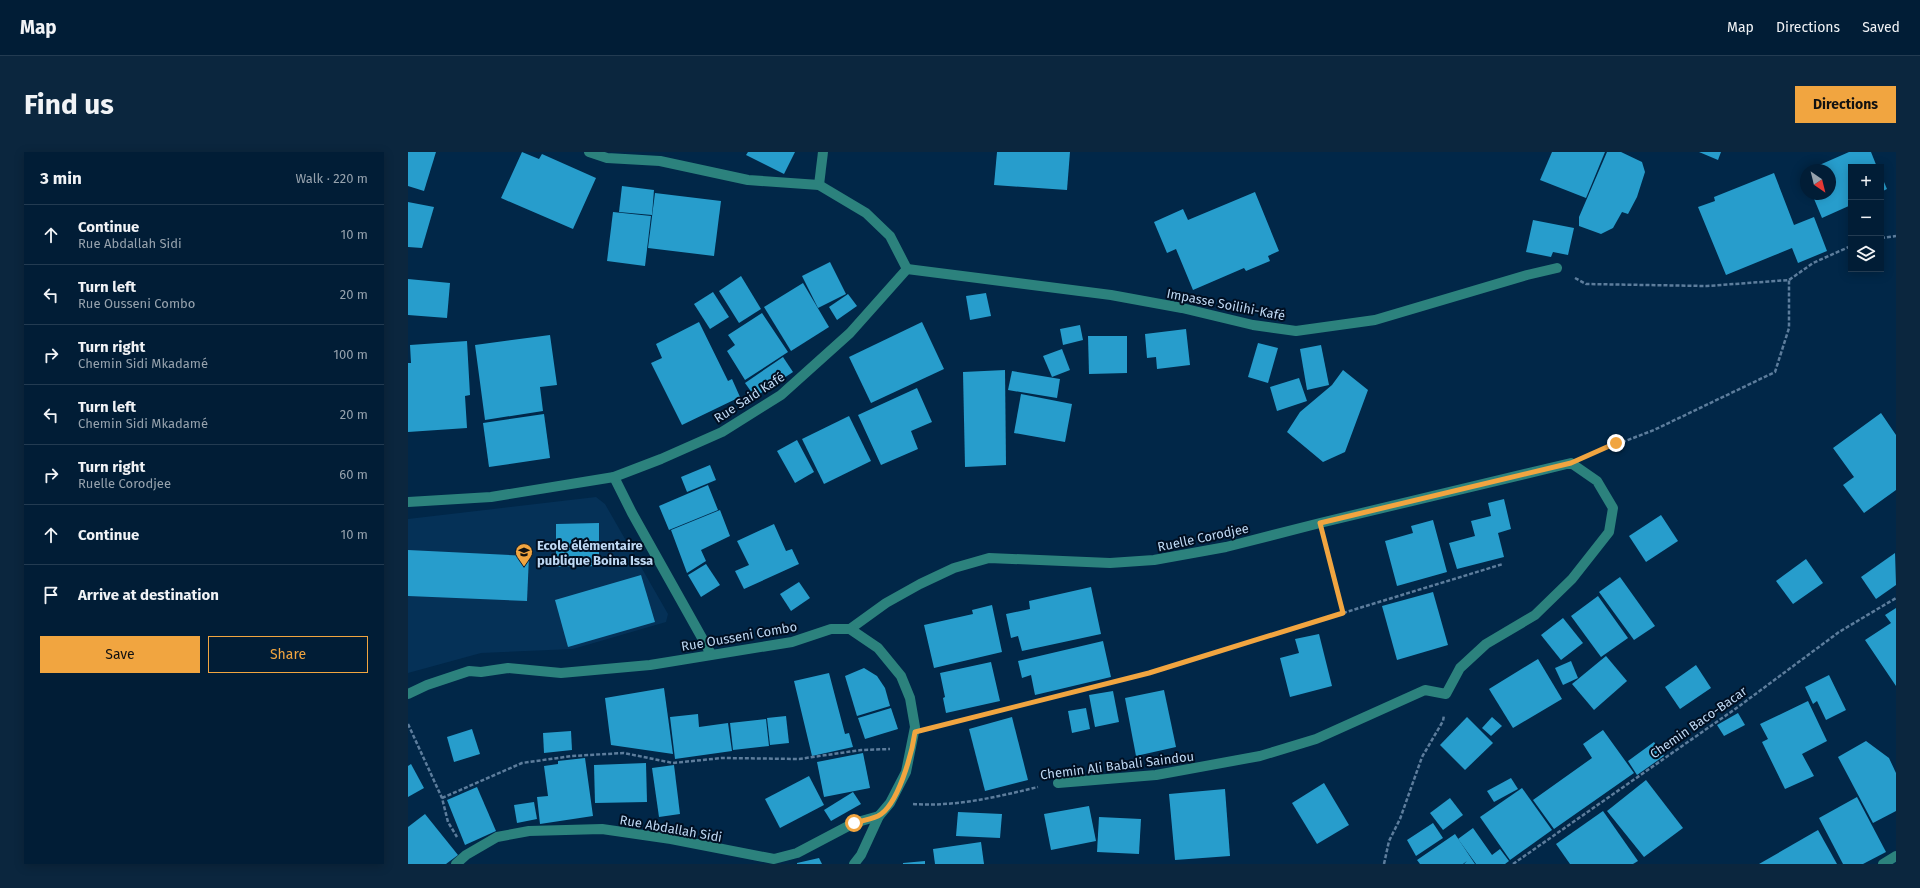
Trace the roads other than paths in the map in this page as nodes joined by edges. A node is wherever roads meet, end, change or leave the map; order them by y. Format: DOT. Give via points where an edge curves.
graph roads {
  1 [pos="589,152"];
  2 [pos="823,152"];
  3 [pos="818,185"];
  4 [pos="1557,268"];
  5 [pos="907,269"];
  6 [pos="614,476"];
  7 [pos="408,502"];
  8 [pos="850,629"];
  9 [pos="711,654"];
  10 [pos="408,694"];
  11 [pos="1446,694"];
  12 [pos="1058,783"];
  13 [pos="879,816"];
  14 [pos="1896,856"];
  15 [pos="456,864"];
  16 [pos="854,864"];
  17 [pos="1883,864"];
  1 -- 3 [label="street" via="607,158 660,161 748,180"];
  2 -- 3 [label="street"];
  3 -- 5 [label="street" via="866,213 890,236"];
  4 -- 5 [label="street, Impasse Soilihi-Kafé" via="1375,320 1296,332 1111,295"];
  5 -- 6 [label="street, Rue Said Kafé" via="850,333 781,395 722,432"];
  6 -- 7 [label="street, Rue Said Kafé" via="491,497"];
  6 -- 9 [label="street"];
  8 -- 9 [label="street, Rue Ousseni Combo" via="831,629 792,642"];
  8 -- 11 [label="street, Ruelle Corodjee" via="886,603 920,584 954,568 989,558 1110,563 1154,560 1226,547 1571,463 1596,481 1613,508 1609,532 1572,579 1535,615 1486,644 1460,668"];
  8 -- 13 [label="street" via="878,648 901,676 914,712 915,732 906,772 890,803"];
  9 -- 10 [label="street, Rue Ousseni Combo" via="650,665 561,673 508,668 468,671"];
  11 -- 12 [label="street, Chemin Ali Babali Saindou" via="1425,690 1316,739 1260,756 1156,775"];
  13 -- 15 [label="street, Rue Abdallah Sidi" via="854,823 818,844 774,860 671,839 602,829 529,831 497,837"];
  13 -- 16 [label="street" via="861,855"];
  14 -- 17 [label="street"];
}
